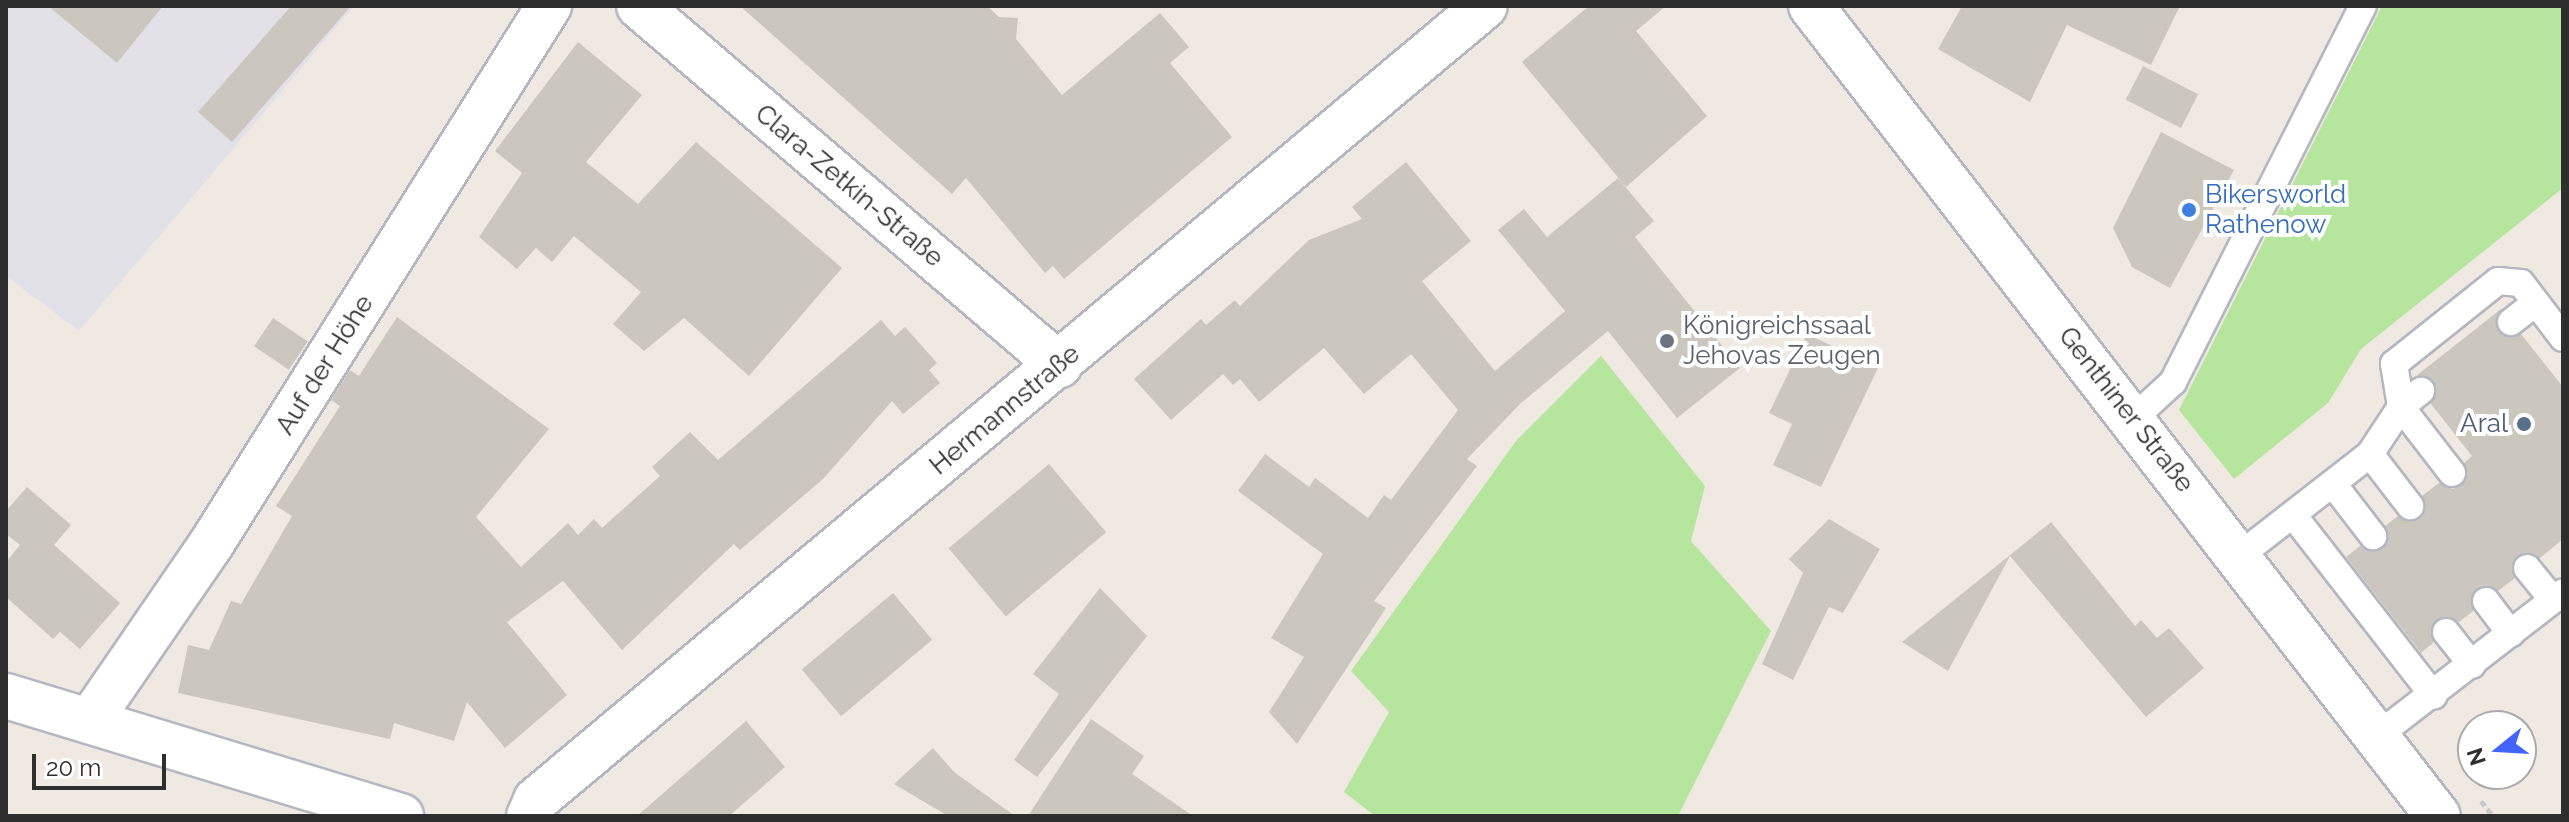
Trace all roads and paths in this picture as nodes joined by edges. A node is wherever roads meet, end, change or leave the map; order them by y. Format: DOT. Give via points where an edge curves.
graph roads {
  1 [pos="549,6"];
  2 [pos="639,6"];
  3 [pos="1485,6"];
  4 [pos="1811,6"];
  5 [pos="2363,6"];
  6 [pos="2528,293"];
  7 [pos="2511,322"];
  8 [pos="2563,338"];
  9 [pos="1059,365"];
  10 [pos="2411,399"];
  11 [pos="2134,418"];
  12 [pos="2370,454"];
  13 [pos="2452,473"];
  14 [pos="2333,484"];
  15 [pos="2410,506"];
  16 [pos="2293,515"];
  17 [pos="2373,536"];
  18 [pos="2239,556"];
  19 [pos="2527,568"];
  20 [pos="2558,596"];
  21 [pos="2486,601"];
  22 [pos="2446,632"];
  23 [pos="2511,634"];
  24 [pos="2472,665"];
  25 [pos="6,696"];
  26 [pos="2434,696"];
  27 [pos="91,719"];
  28 [pos="2377,736"];
  29 [pos="401,816"];
  30 [pos="529,816"];
  31 [pos="2438,816"];
  1 -- 27 [label="street, Auf der Höhe" via="210,546"];
  2 -- 9 [label="street, Clara-Zetkin-Straße"];
  3 -- 9 [label="street, Hermannstraße"];
  4 -- 11 [label="street, Genthiner Straße"];
  5 -- 11 [label="lane" via="2173,382"];
  6 -- 7 [label="lane"];
  6 -- 8 [label="lane"];
  6 -- 10 [label="lane" via="2498,281 2394,364"];
  9 -- 30 [label="street, Hermannstraße" via="536,800"];
  10 -- 12 [label="lane"];
  10 -- 13 [label="lane"];
  11 -- 18 [label="street, Genthiner Straße"];
  12 -- 14 [label="lane"];
  12 -- 15 [label="lane"];
  14 -- 16 [label="lane"];
  14 -- 17 [label="lane"];
  16 -- 18 [label="lane"];
  16 -- 26 [label="lane"];
  18 -- 28 [label="street, Genthiner Straße"];
  19 -- 20 [label="lane"];
  20 -- 23 [label="lane"];
  21 -- 23 [label="lane"];
  22 -- 24 [label="lane"];
  23 -- 24 [label="lane"];
  24 -- 26 [label="lane"];
  25 -- 27 [label="street"];
  26 -- 28 [label="lane"];
  27 -- 29 [label="street"];
  28 -- 31 [label="street, Genthiner Straße"];
}
